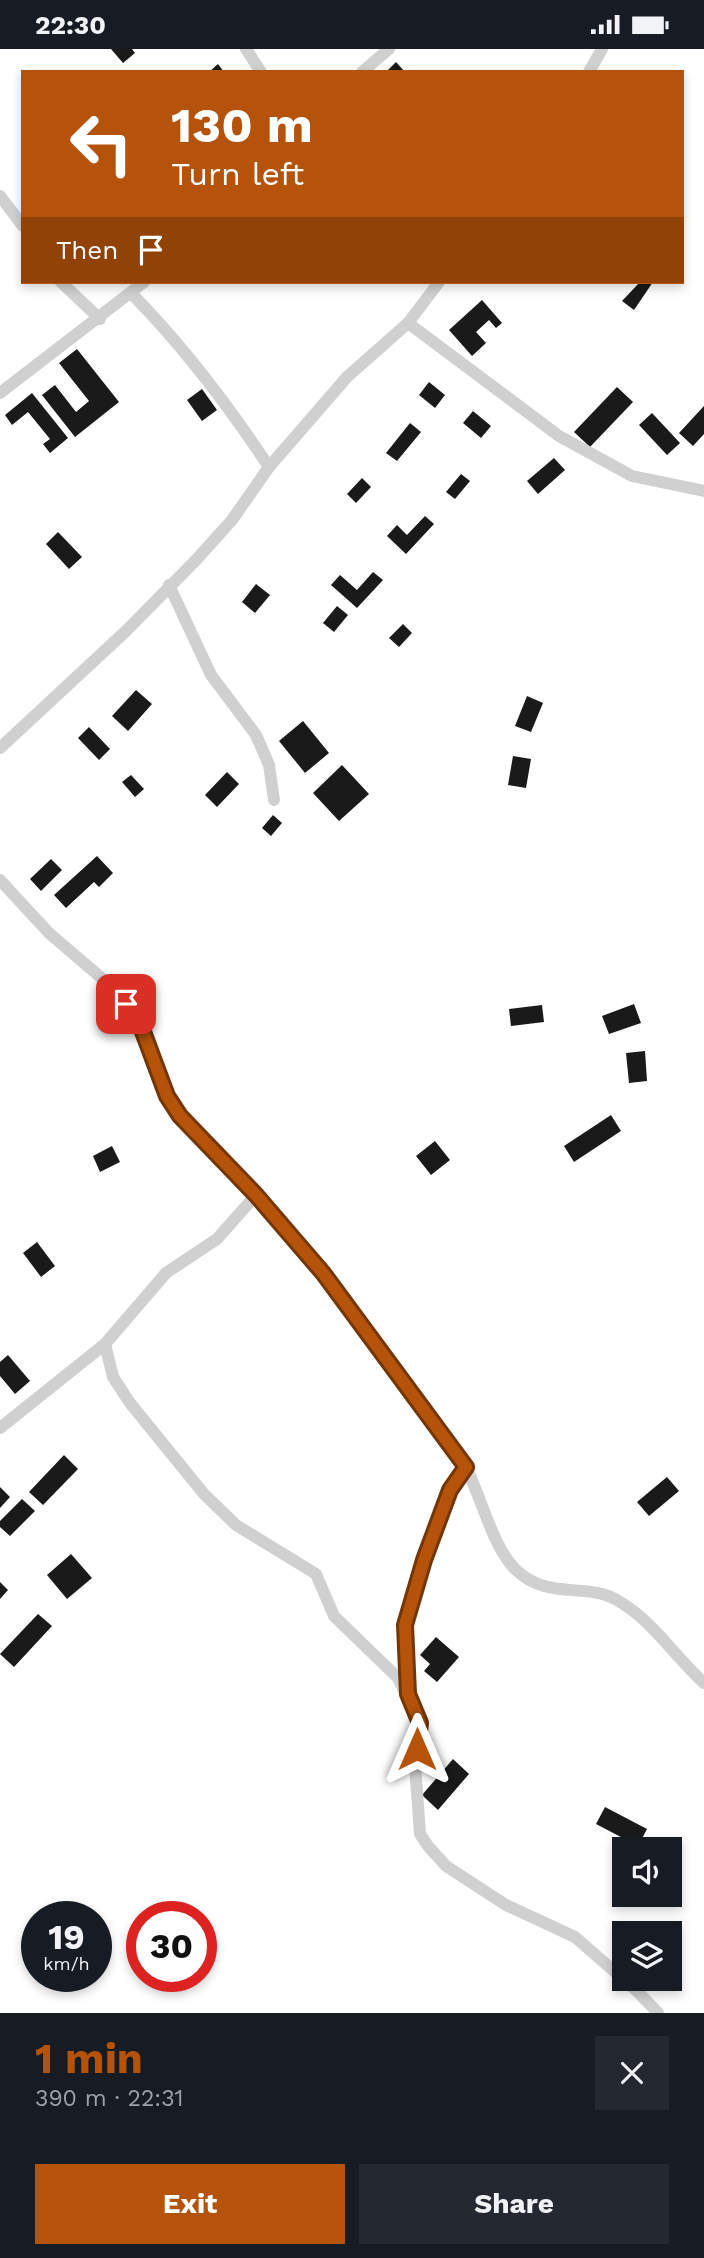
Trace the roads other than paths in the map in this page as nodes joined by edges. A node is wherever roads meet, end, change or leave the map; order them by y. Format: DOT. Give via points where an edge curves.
graph roads {
  1 [pos="246,49"];
  2 [pos="388,49"];
  3 [pos="602,49"];
  4 [pos="260,70"];
  5 [pos="364,70"];
  6 [pos="590,70"];
  7 [pos="0,196"];
  8 [pos="21,223"];
  9 [pos="63,284"];
  10 [pos="143,284"];
  11 [pos="437,284"];
  12 [pos="132,294"];
  13 [pos="100,319"];
  14 [pos="408,323"];
  15 [pos="0,393"];
  16 [pos="269,467"];
  17 [pos="704,491"];
  18 [pos="169,585"];
  19 [pos="0,748"];
  20 [pos="274,800"];
  21 [pos="0,880"];
  22 [pos="256,1195"];
  23 [pos="105,1344"];
  24 [pos="0,1428"];
  25 [pos="466,1467"];
  26 [pos="704,1683"];
  27 [pos="408,1694"];
  28 [pos="658,2013"];
  1 -- 4 [label="street"];
  2 -- 5 [label="street"];
  3 -- 6 [label="street"];
  7 -- 8 [label="street"];
  9 -- 13 [label="street"];
  10 -- 12 [label="street"];
  11 -- 14 [label="street"];
  12 -- 13 [label="street"];
  12 -- 16 [label="street" via="210,384"];
  13 -- 15 [label="street"];
  14 -- 16 [label="street" via="347,377"];
  14 -- 17 [label="street" via="559,436 632,476"];
  16 -- 18 [label="street" via="232,520"];
  18 -- 19 [label="street"];
  18 -- 20 [label="street" via="211,675 256,735 269,765"];
  21 -- 22 [label="street" via="49,933 112,987 139,1021 167,1096 180,1116"];
  22 -- 23 [label="street" via="217,1238 166,1273"];
  22 -- 25 [label="street" via="323,1273"];
  23 -- 24 [label="street"];
  23 -- 27 [label="street" via="113,1377 130,1403 204,1495 236,1525 316,1574 334,1616 387,1665"];
  25 -- 26 [label="street" via="502,1554 517,1571 552,1588 617,1600 650,1626"];
  25 -- 27 [label="street" via="450,1490 405,1625"];
  27 -- 28 [label="street" via="420,1723 416,1775 420,1833 428,1846 446,1866 506,1905 575,1937"];
}
